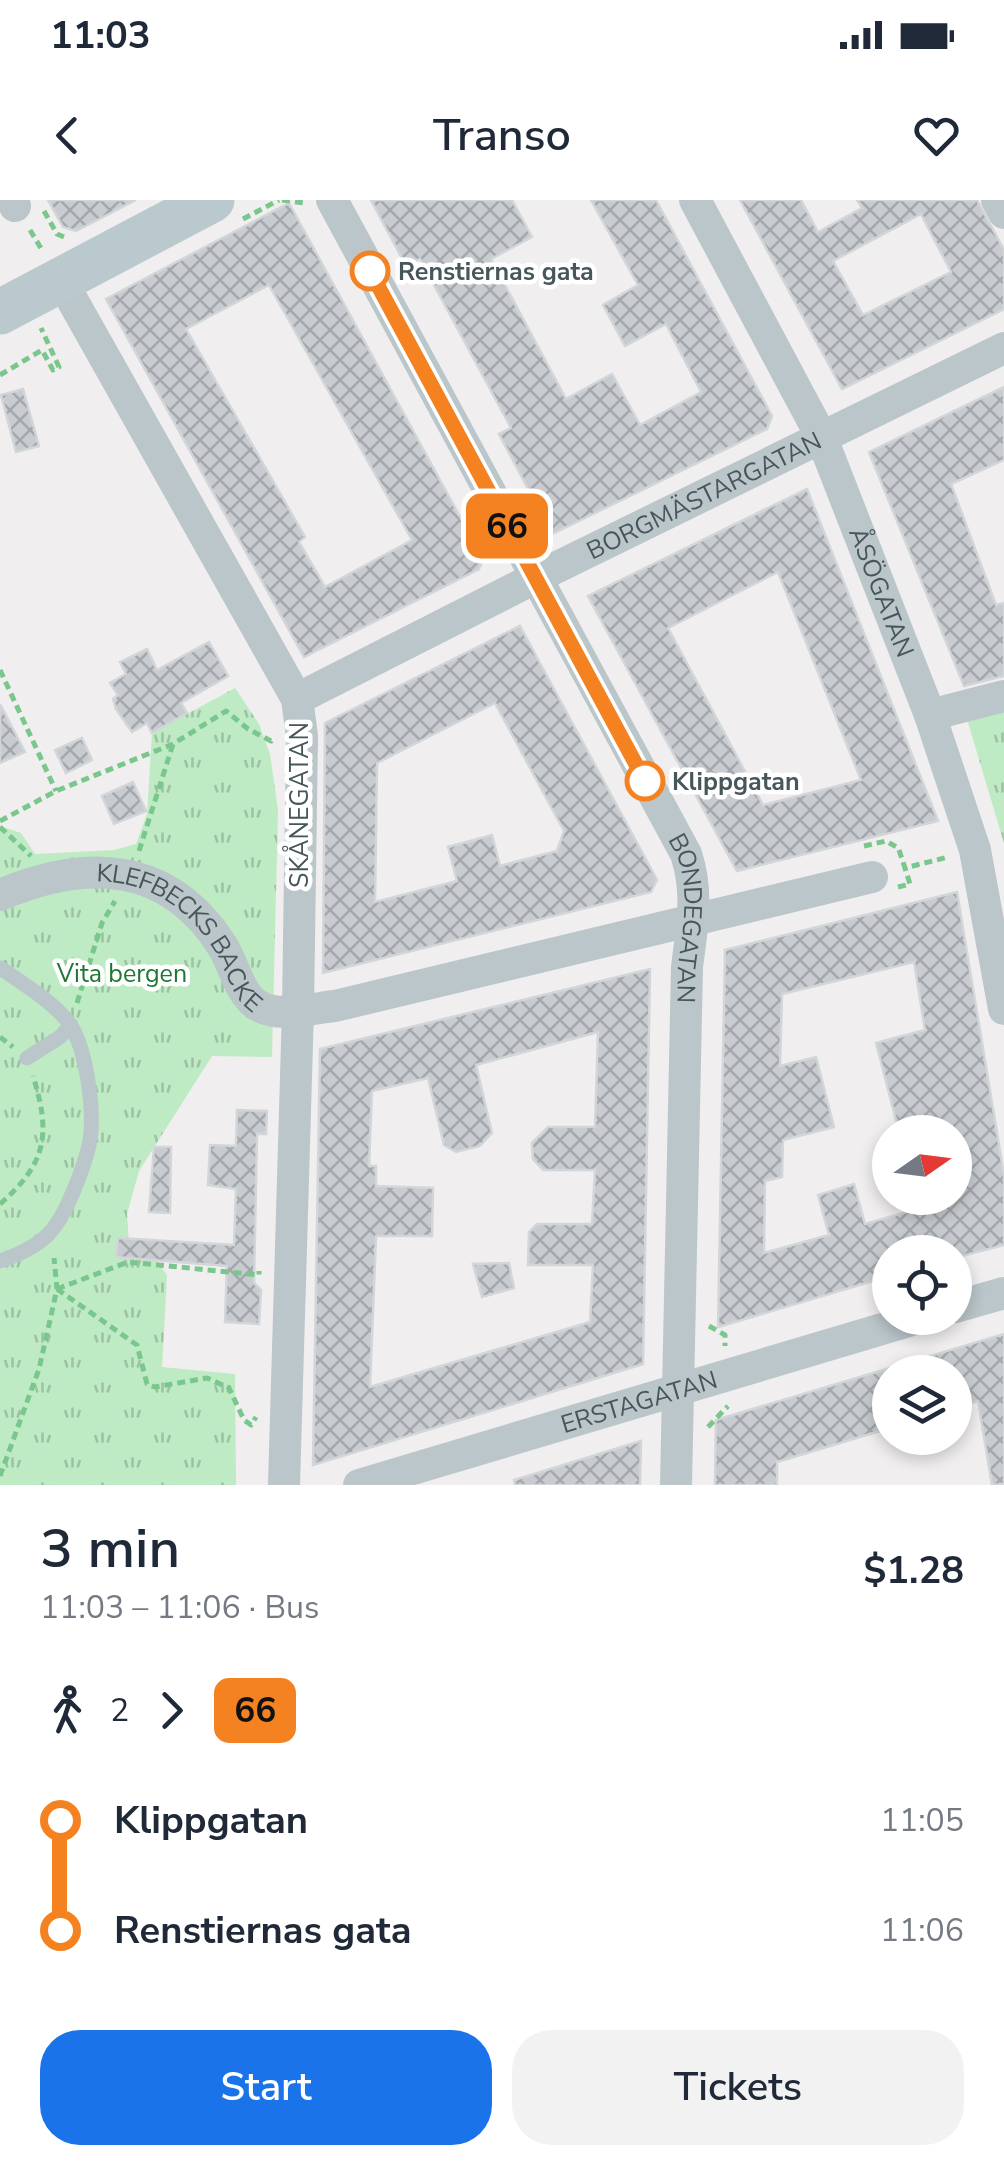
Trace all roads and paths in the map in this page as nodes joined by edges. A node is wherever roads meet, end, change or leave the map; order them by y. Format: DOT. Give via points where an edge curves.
graph roads {
  1 [pos="281,200"];
  2 [pos="695,200"];
  3 [pos="997,200"];
  4 [pos="14,203"];
  5 [pos="322,210"];
  6 [pos="221,213"];
  7 [pos="1004,213"];
  8 [pos="61,280"];
  9 [pos="0,312"];
  10 [pos="44,340"];
  11 [pos="1004,348"];
  12 [pos="0,375"];
  13 [pos="821,436"];
  14 [pos="535,578"];
  15 [pos="0,670"];
  16 [pos="1004,696"];
  17 [pos="298,698"];
  18 [pos="930,715"];
  19 [pos="271,741"];
  20 [pos="173,744"];
  21 [pos="56,791"];
  22 [pos="0,824"];
  23 [pos="900,849"];
  24 [pos="848,850"];
  25 [pos="940,859"];
  26 [pos="915,866"];
  27 [pos="872,876"];
  28 [pos="49,877"];
  29 [pos="131,877"];
  30 [pos="0,895"];
  31 [pos="693,918"];
  32 [pos="0,968"];
  33 [pos="1003,996"];
  34 [pos="298,1010"];
  35 [pos="71,1024"];
  36 [pos="27,1058"];
  37 [pos="0,1204"];
  38 [pos="52,1231"];
  39 [pos="260,1256"];
  40 [pos="0,1261"];
  41 [pos="57,1289"];
  42 [pos="1004,1293"];
  43 [pos="972,1302"];
  44 [pos="709,1308"];
  45 [pos="872,1331"];
  46 [pos="724,1374"];
  47 [pos="677,1388"];
  48 [pos="260,1412"];
  49 [pos="708,1426"];
  50 [pos="0,1476"];
  51 [pos="284,1485"];
  52 [pos="359,1485"];
  53 [pos="676,1485"];
  1 -- 5 [label="path"];
  1 -- 6 [label="path"];
  2 -- 13 [label="street, ÅSÖGATAN"];
  3 -- 7 [label="street"];
  4 -- 8 [label="path"];
  5 -- 14 [label="street, BONDEGATAN"];
  6 -- 8 [label="street"];
  8 -- 9 [label="street"];
  8 -- 17 [label="street, SKÅNEGATAN"];
  10 -- 12 [label="path" via="59,367 53,370 42,350"];
  11 -- 13 [label="street, BORGMÄSTARGATAN"];
  13 -- 14 [label="street, BORGMÄSTARGATAN"];
  13 -- 18 [label="street, ÅSÖGATAN"];
  14 -- 17 [label="street, BORGMÄSTARGATAN"];
  14 -- 31 [label="street, BONDEGATAN" via="686,854 694,876"];
  15 -- 21 [label="path"];
  16 -- 18 [label="street"];
  17 -- 34 [label="street, SKÅNEGATAN"];
  18 -- 33 [label="street, ÅSÖGATAN" via="975,850"];
  19 -- 20 [label="path" via="226,711"];
  20 -- 21 [label="path"];
  20 -- 29 [label="path"];
  21 -- 22 [label="path"];
  22 -- 28 [label="path"];
  23 -- 24 [label="path" via="886,840"];
  25 -- 26 [label="path"];
  27 -- 31 [label="street"];
  28 -- 29 [label="street, KLEFBECKS BACKE" via="95,870"];
  28 -- 30 [label="street, KLEFBECKS BACKE"];
  29 -- 34 [label="street, KLEFBECKS BACKE" via="174,894 203,917 258,1006"];
  29 -- 35 [label="path" via="102,922"];
  31 -- 34 [label="street"];
  31 -- 47 [label="street, BONDEGATAN"];
  32 -- 35 [label="lane"];
  34 -- 51 [label="street, SKÅNEGATAN"];
  35 -- 36 [label="lane"];
  35 -- 38 [label="lane" via="85,1065 92,1133"];
  36 -- 37 [label="path" via="41,1101 44,1146 22,1184"];
  38 -- 40 [label="lane"];
  38 -- 41 [label="path"];
  39 -- 41 [label="path" via="259,1275 128,1262"];
  41 -- 48 [label="path" via="137,1345 147,1384 207,1378 230,1388 251,1425"];
  41 -- 50 [label="path" via="38,1370"];
  42 -- 43 [label="street"];
  44 -- 46 [label="path" via="709,1327 724,1335"];
  45 -- 46 [label="street, ERSTAGATAN"];
  46 -- 47 [label="street, ERSTAGATAN"];
  46 -- 49 [label="path" via="728,1406"];
  47 -- 52 [label="street, ERSTAGATAN"];
  47 -- 53 [label="street, BONDEGATAN"];
}
